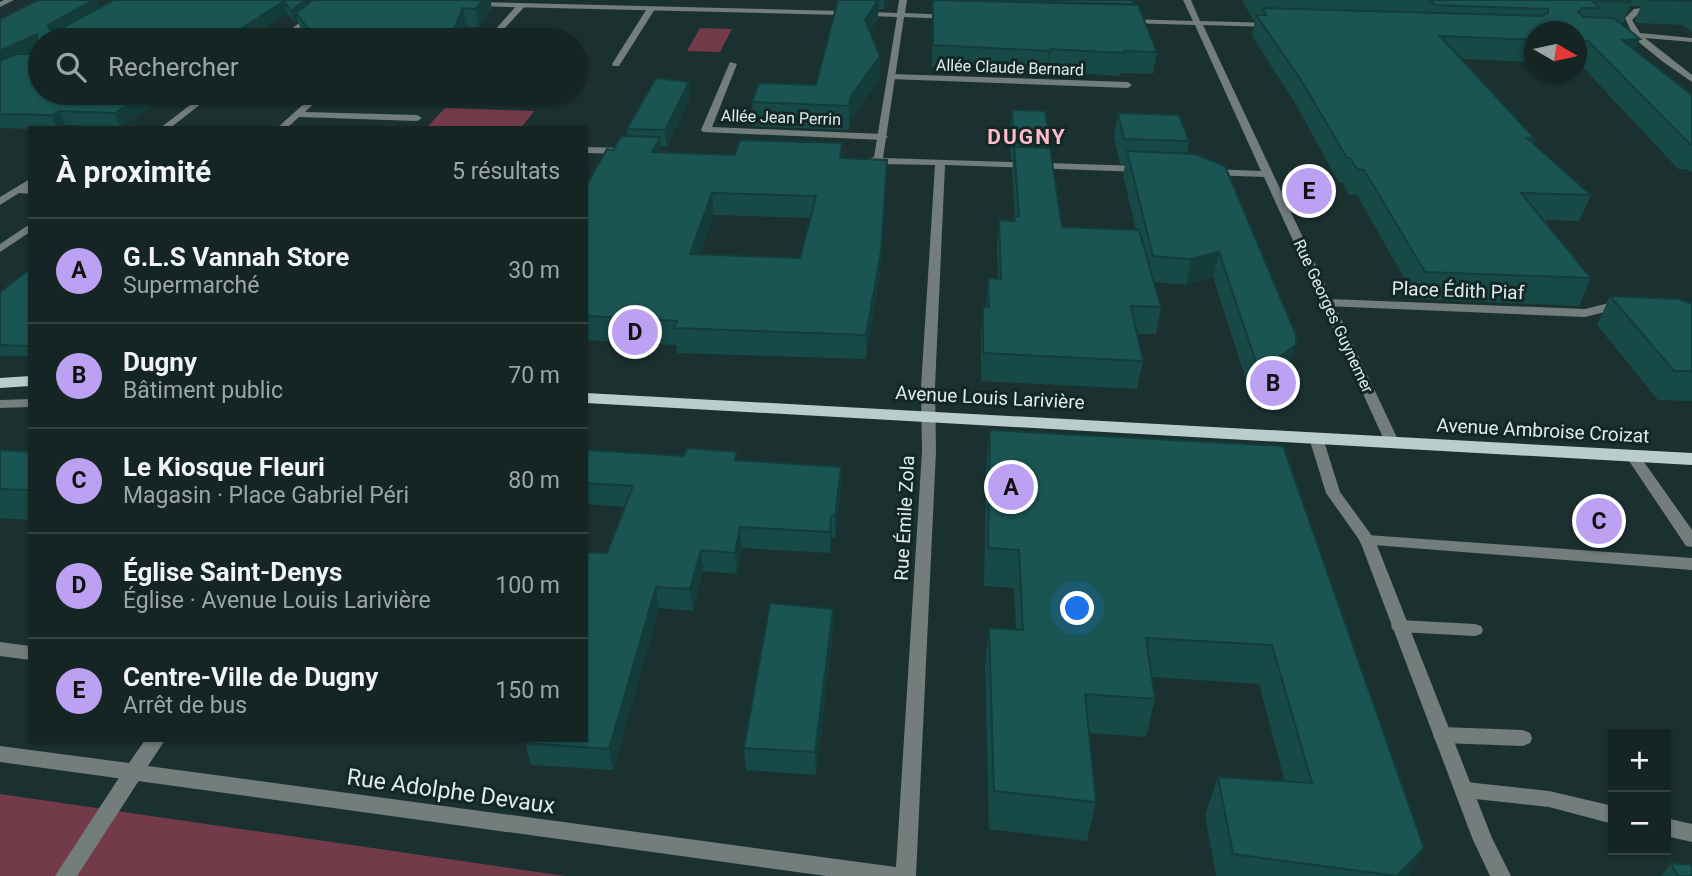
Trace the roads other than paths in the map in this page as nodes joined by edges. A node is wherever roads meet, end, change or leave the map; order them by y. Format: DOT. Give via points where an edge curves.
graph roads {
  1 [pos="10,0"];
  2 [pos="903,0"];
  3 [pos="1187,0"];
  4 [pos="471,4"];
  5 [pos="0,5"];
  6 [pos="522,5"];
  7 [pos="326,6"];
  8 [pos="1668,8"];
  9 [pos="651,9"];
  10 [pos="841,13"];
  11 [pos="871,14"];
  12 [pos="901,15"];
  13 [pos="956,17"];
  14 [pos="1122,21"];
  15 [pos="1197,23"];
  16 [pos="1286,26"];
  17 [pos="297,28"];
  18 [pos="501,28"];
  19 [pos="1624,35"];
  20 [pos="1638,36"];
  21 [pos="1692,40"];
  22 [pos="616,64"];
  23 [pos="733,64"];
  24 [pos="892,77"];
  25 [pos="1692,79"];
  26 [pos="1128,85"];
  27 [pos="195,105"];
  28 [pos="307,105"];
  29 [pos="296,114"];
  30 [pos="417,118"];
  31 [pos="167,126"];
  32 [pos="283,126"];
  33 [pos="883,137"];
  34 [pos="588,150"];
  35 [pos="639,151"];
  36 [pos="865,160"];
  37 [pos="878,160"];
  38 [pos="940,162"];
  39 [pos="1147,169"];
  40 [pos="1201,171"];
  41 [pos="1269,174"];
  42 [pos="28,182"];
  43 [pos="17,190"];
  44 [pos="28,191"];
  45 [pos="0,202"];
  46 [pos="28,228"];
  47 [pos="0,249"];
  48 [pos="1635,300"];
  49 [pos="1329,303"];
  50 [pos="28,382"];
  51 [pos="0,383"];
  52 [pos="588,398"];
  53 [pos="0,404"];
  54 [pos="28,404"];
  55 [pos="927,415"];
  56 [pos="1316,438"];
  57 [pos="1392,442"];
  58 [pos="1632,455"];
  59 [pos="1692,459"];
  60 [pos="1367,540"];
  61 [pos="1692,542"];
  62 [pos="1692,564"];
  63 [pos="1399,626"];
  64 [pos="1475,631"];
  65 [pos="0,649"];
  66 [pos="28,653"];
  67 [pos="1442,735"];
  68 [pos="1523,738"];
  69 [pos="155,742"];
  70 [pos="0,754"];
  71 [pos="133,773"];
  72 [pos="1466,790"];
  73 [pos="1608,814"];
  74 [pos="1671,828"];
  75 [pos="1692,833"];
  76 [pos="65,876"];
  77 [pos="895,876"];
  78 [pos="906,876"];
  79 [pos="1501,876"];
  1 -- 5 [label="street"];
  2 -- 12 [label="street"];
  3 -- 15 [label="street, Rue Georges Guynemer"];
  4 -- 6 [label="street"];
  6 -- 9 [label="street"];
  6 -- 18 [label="street"];
  7 -- 17 [label="street"];
  8 -- 20 [label="street" via="1632,10 1628,20"];
  9 -- 10 [label="street"];
  9 -- 22 [label="street"];
  11 -- 12 [label="street"];
  12 -- 13 [label="street"];
  12 -- 24 [label="street"];
  14 -- 15 [label="street"];
  15 -- 16 [label="street"];
  15 -- 41 [label="street, Rue Georges Guynemer"];
  19 -- 20 [label="street"];
  20 -- 21 [label="street"];
  20 -- 25 [label="street"];
  23 -- 33 [label="street, Allée Jean Perrin" via="706,130"];
  24 -- 26 [label="street, Allée Claude Bernard"];
  24 -- 33 [label="street"];
  27 -- 31 [label="street"];
  28 -- 29 [label="street"];
  29 -- 30 [label="street"];
  29 -- 32 [label="street"];
  33 -- 37 [label="street"];
  34 -- 35 [label="street"];
  36 -- 37 [label="street"];
  37 -- 38 [label="street"];
  38 -- 39 [label="street"];
  38 -- 55 [label="street, Rue Émile Zola"];
  40 -- 41 [label="street"];
  41 -- 49 [label="street, Rue Georges Guynemer"];
  42 -- 43 [label="street"];
  43 -- 44 [label="street"];
  43 -- 45 [label="street"];
  46 -- 47 [label="street"];
  48 -- 49 [label="street, Place Édith Piaf" via="1586,313"];
  49 -- 57 [label="street, Rue Georges Guynemer"];
  50 -- 51 [label="main road"];
  52 -- 55 [label="main road, Avenue Louis Larivière"];
  53 -- 54 [label="street"];
  55 -- 56 [label="main road, Avenue Louis Larivière"];
  55 -- 78 [label="street, Rue Émile Zola" via="929,451"];
  56 -- 57 [label="main road, Avenue Louis Larivière"];
  56 -- 60 [label="street" via="1333,493"];
  57 -- 58 [label="main road, Avenue Ambroise Croizat"];
  58 -- 59 [label="main road, Avenue Ambroise Croizat"];
  58 -- 61 [label="street"];
  60 -- 62 [label="street"];
  60 -- 63 [label="street"];
  63 -- 64 [label="street"];
  63 -- 67 [label="street"];
  65 -- 66 [label="street"];
  67 -- 68 [label="street"];
  67 -- 72 [label="street"];
  69 -- 71 [label="street"];
  70 -- 71 [label="street, Rue Adolphe Devaux"];
  71 -- 76 [label="street"];
  71 -- 77 [label="street, Rue Adolphe Devaux"];
  72 -- 73 [label="street" via="1530,796"];
  72 -- 79 [label="street"];
  74 -- 75 [label="street"];
}
